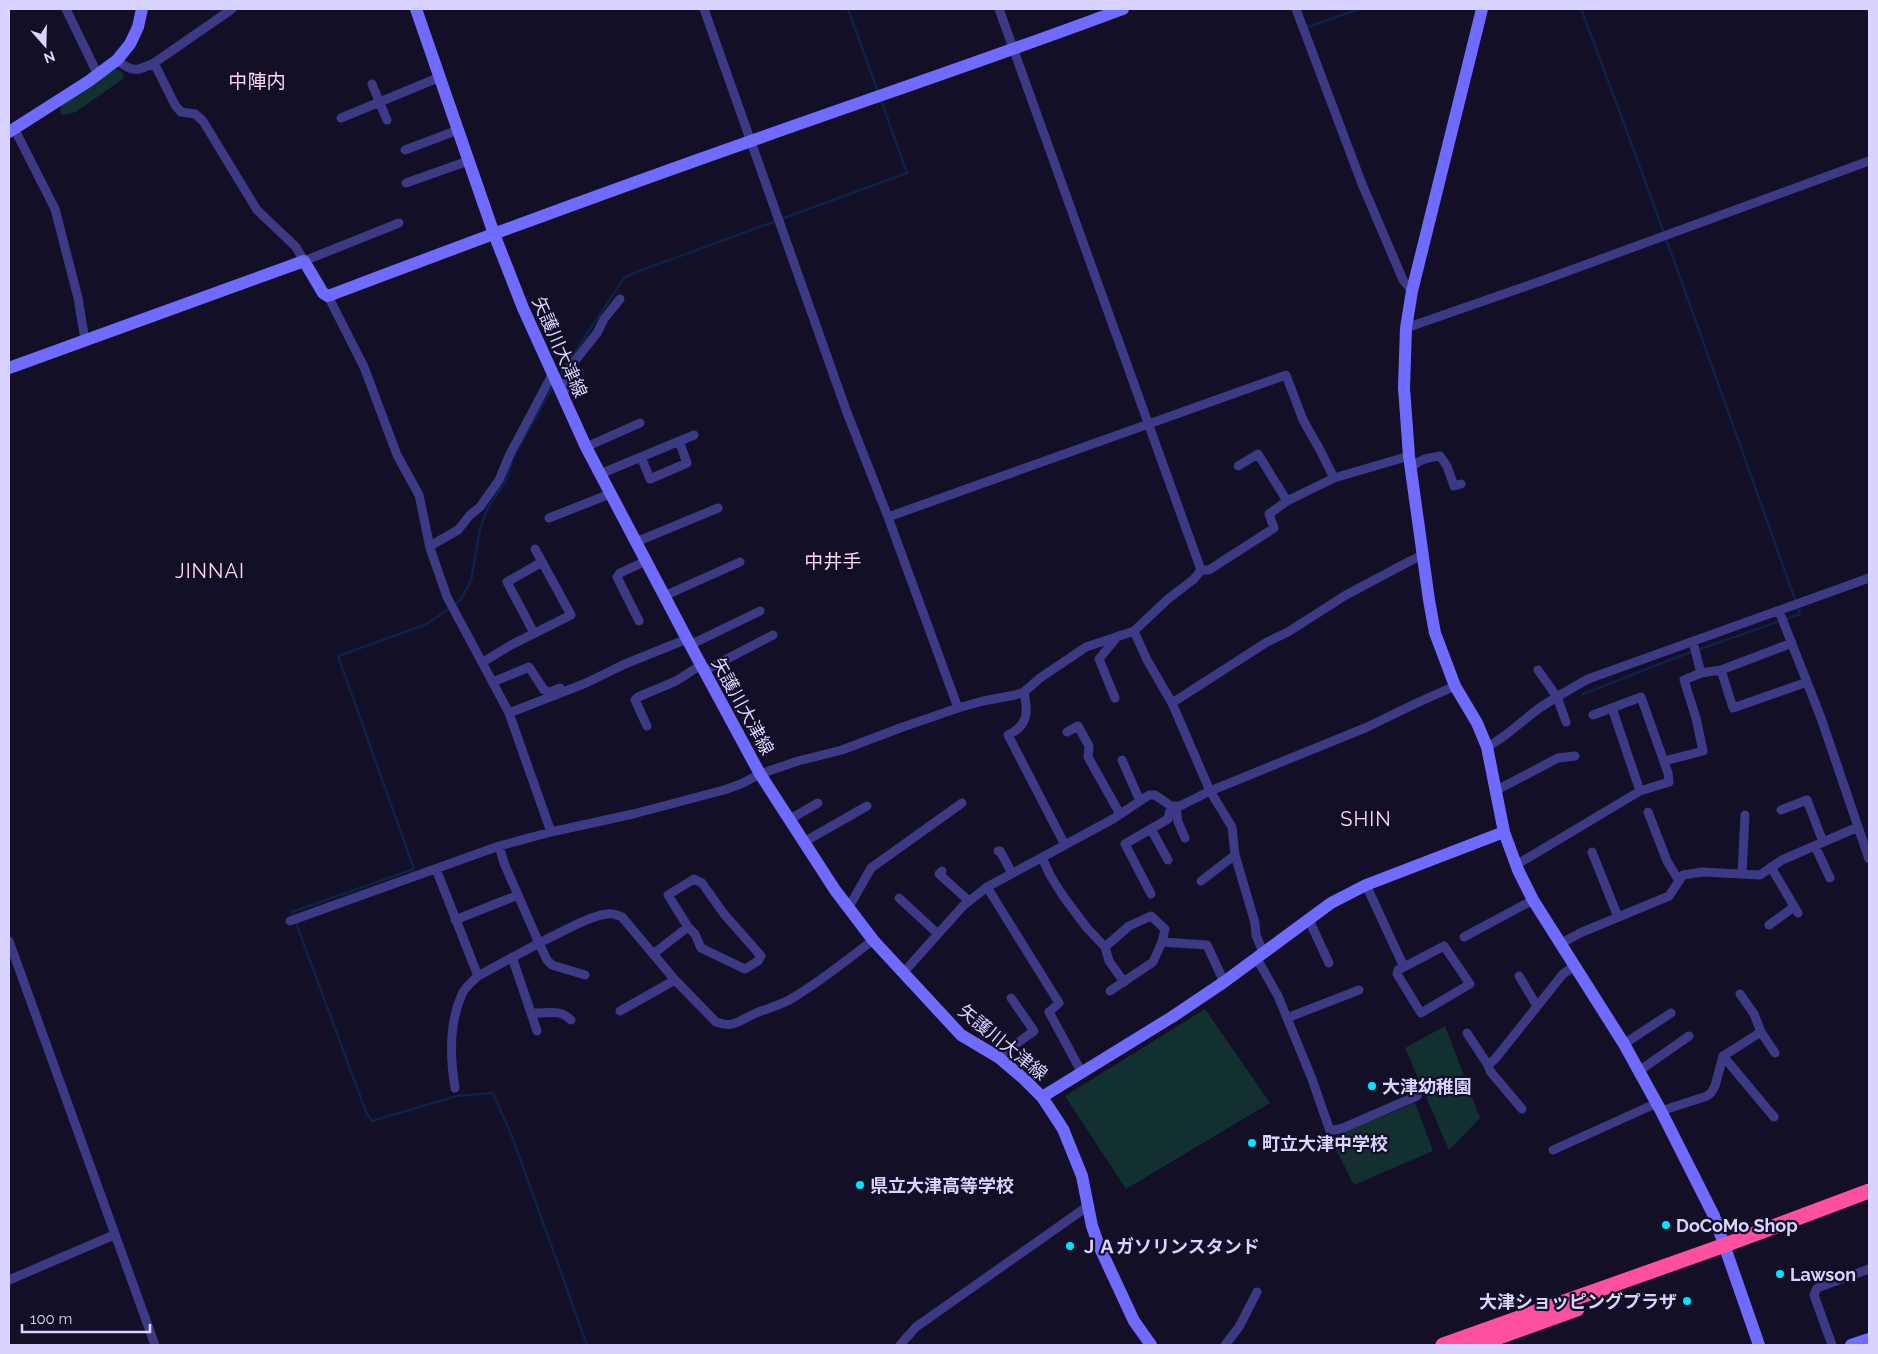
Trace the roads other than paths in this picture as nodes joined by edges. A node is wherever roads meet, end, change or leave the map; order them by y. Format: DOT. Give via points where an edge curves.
graph roads {
  1 [pos="66,9"];
  2 [pos="142,9"];
  3 [pos="232,9"];
  4 [pos="416,9"];
  5 [pos="704,9"];
  6 [pos="999,9"];
  7 [pos="1123,9"];
  8 [pos="1296,9"];
  9 [pos="1482,9"];
  10 [pos="1015,49"];
  11 [pos="117,60"];
  12 [pos="154,63"];
  13 [pos="98,75"];
  14 [pos="440,77"];
  15 [pos="372,84"];
  16 [pos="379,102"];
  17 [pos="341,118"];
  18 [pos="387,120"];
  19 [pos="11,130"];
  20 [pos="458,130"];
  21 [pos="751,140"];
  22 [pos="405,150"];
  23 [pos="468,161"];
  24 [pos="1869,161"];
  25 [pos="406,183"];
  26 [pos="399,223"];
  27 [pos="494,234"];
  28 [pos="304,261"];
  29 [pos="1412,291"];
  30 [pos="328,296"];
  31 [pos="620,299"];
  32 [pos="1406,328"];
  33 [pos="85,340"];
  34 [pos="9,368"];
  35 [pos="553,373"];
  36 [pos="563,397"];
  37 [pos="640,423"];
  38 [pos="1148,424"];
  39 [pos="694,435"];
  40 [pos="679,441"];
  41 [pos="586,447"];
  42 [pos="641,457"];
  43 [pos="1410,462"];
  44 [pos="1238,466"];
  45 [pos="600,474"];
  46 [pos="1334,478"];
  47 [pos="1461,484"];
  48 [pos="610,494"];
  49 [pos="1286,502"];
  50 [pos="718,508"];
  51 [pos="888,517"];
  52 [pos="549,518"];
  53 [pos="636,542"];
  54 [pos="430,546"];
  55 [pos="535,549"];
  56 [pos="1423,555"];
  57 [pos="646,561"];
  58 [pos="542,562"];
  59 [pos="740,562"];
  60 [pos="1201,570"];
  61 [pos="1869,578"];
  62 [pos="664,596"];
  63 [pos="760,611"];
  64 [pos="1779,611"];
  65 [pos="640,621"];
  66 [pos="1134,631"];
  67 [pos="534,633"];
  68 [pos="773,635"];
  69 [pos="1118,636"];
  70 [pos="688,642"];
  71 [pos="1693,642"];
  72 [pos="1792,644"];
  73 [pos="483,662"];
  74 [pos="702,668"];
  75 [pos="1538,670"];
  76 [pos="1721,670"];
  77 [pos="1701,673"];
  78 [pos="586,679"];
  79 [pos="493,682"];
  80 [pos="1807,682"];
  81 [pos="1455,686"];
  82 [pos="1024,692"];
  83 [pos="1556,697"];
  84 [pos="1115,698"];
  85 [pos="1172,703"];
  86 [pos="958,708"];
  87 [pos="1612,708"];
  88 [pos="509,713"];
  89 [pos="1592,715"];
  90 [pos="1566,722"];
  91 [pos="647,726"];
  92 [pos="1067,732"];
  93 [pos="1487,747"];
  94 [pos="1575,756"];
  95 [pos="1122,760"];
  96 [pos="1664,761"];
  97 [pos="760,774"];
  98 [pos="1210,791"];
  99 [pos="1495,791"];
  100 [pos="1640,792"];
  101 [pos="1140,801"];
  102 [pos="962,803"];
  103 [pos="818,804"];
  104 [pos="868,806"];
  105 [pos="1173,806"];
  106 [pos="1781,810"];
  107 [pos="1648,812"];
  108 [pos="1120,814"];
  109 [pos="1745,815"];
  110 [pos="790,819"];
  111 [pos="1858,827"];
  112 [pos="1151,829"];
  113 [pos="551,832"];
  114 [pos="1504,832"];
  115 [pos="1184,838"];
  116 [pos="804,842"];
  117 [pos="1819,844"];
  118 [pos="1065,845"];
  119 [pos="499,846"];
  120 [pos="998,852"];
  121 [pos="1592,852"];
  122 [pos="1235,855"];
  123 [pos="1042,858"];
  124 [pos="1869,859"];
  125 [pos="1168,860"];
  126 [pos="1516,865"];
  127 [pos="1771,868"];
  128 [pos="436,869"];
  129 [pos="942,871"];
  130 [pos="1012,873"];
  131 [pos="1742,874"];
  132 [pos="1830,878"];
  133 [pos="1201,881"];
  134 [pos="1679,881"];
  135 [pos="1366,884"];
  136 [pos="987,887"];
  137 [pos="1150,894"];
  138 [pos="518,895"];
  139 [pos="899,898"];
  140 [pos="1533,900"];
  141 [pos="969,901"];
  142 [pos="849,907"];
  143 [pos="1618,917"];
  144 [pos="1308,918"];
  145 [pos="455,920"];
  146 [pos="290,921"];
  147 [pos="1769,925"];
  148 [pos="688,927"];
  149 [pos="938,934"];
  150 [pos="1464,937"];
  151 [pos="874,940"];
  152 [pos="9,941"];
  153 [pos="1162,942"];
  154 [pos="538,943"];
  155 [pos="1560,944"];
  156 [pos="1105,947"];
  157 [pos="653,954"];
  158 [pos="1260,954"];
  159 [pos="512,957"];
  160 [pos="1329,964"];
  161 [pos="1404,966"];
  162 [pos="1574,966"];
  163 [pos="903,973"];
  164 [pos="585,975"];
  165 [pos="478,976"];
  166 [pos="1519,976"];
  167 [pos="675,980"];
  168 [pos="1124,982"];
  169 [pos="1224,982"];
  170 [pos="1359,990"];
  171 [pos="1110,992"];
  172 [pos="1740,994"];
  173 [pos="1011,998"];
  174 [pos="1537,1006"];
  175 [pos="620,1011"];
  176 [pos="531,1013"];
  177 [pos="1670,1013"];
  178 [pos="1287,1018"];
  179 [pos="571,1020"];
  180 [pos="537,1030"];
  181 [pos="1761,1032"];
  182 [pos="1467,1033"];
  183 [pos="1689,1036"];
  184 [pos="1624,1044"];
  185 [pos="1775,1053"];
  186 [pos="1723,1056"];
  187 [pos="998,1057"];
  188 [pos="1488,1065"];
  189 [pos="1639,1071"];
  190 [pos="1082,1073"];
  191 [pos="455,1088"];
  192 [pos="1417,1096"];
  193 [pos="1042,1097"];
  194 [pos="1659,1107"];
  195 [pos="1522,1109"];
  196 [pos="1774,1117"];
  197 [pos="1553,1150"];
  198 [pos="1869,1191"];
  199 [pos="1869,1201"];
  200 [pos="1088,1206"];
  201 [pos="114,1235"];
  202 [pos="1727,1249"];
  203 [pos="1869,1269"];
  204 [pos="9,1280"];
  205 [pos="1258,1292"];
  206 [pos="1869,1339"];
  207 [pos="155,1345"];
  208 [pos="900,1345"];
  209 [pos="1150,1345"];
  210 [pos="1225,1345"];
  211 [pos="1444,1345"];
  212 [pos="1477,1345"];
  213 [pos="1759,1345"];
  214 [pos="1832,1345"];
  215 [pos="1852,1345"];
  1 -- 13 [label="street"];
  2 -- 11 [label="street" via="130,44"];
  3 -- 12 [label="street"];
  4 -- 14 [label="street, 矢護川大津線"];
  5 -- 21 [label="street"];
  6 -- 10 [label="street"];
  7 -- 10 [label="street"];
  8 -- 29 [label="street" via="1362,184 1403,280"];
  9 -- 29 [label="street"];
  10 -- 21 [label="street"];
  10 -- 38 [label="street"];
  11 -- 12 [label="street" via="128,69 138,70"];
  11 -- 13 [label="street"];
  12 -- 28 [label="street" via="175,105 181,112 195,114 203,121 257,210 296,247"];
  13 -- 19 [label="street"];
  14 -- 16 [label="street"];
  14 -- 20 [label="street, 矢護川大津線"];
  15 -- 16 [label="street"];
  16 -- 17 [label="street"];
  16 -- 18 [label="street"];
  19 -- 33 [label="street" via="55,209 78,298"];
  20 -- 22 [label="street"];
  20 -- 23 [label="street, 矢護川大津線"];
  21 -- 27 [label="street"];
  21 -- 51 [label="street" via="846,410"];
  23 -- 25 [label="street"];
  23 -- 27 [label="street, 矢護川大津線"];
  24 -- 32 [label="street"];
  26 -- 28 [label="street"];
  27 -- 30 [label="street"];
  27 -- 35 [label="street, 矢護川大津線"];
  28 -- 30 [label="street"];
  28 -- 33 [label="street"];
  29 -- 32 [label="street"];
  30 -- 54 [label="street" via="364,367 397,455 419,495"];
  31 -- 36 [label="street" via="570,368"];
  32 -- 43 [label="street" via="1404,388"];
  33 -- 34 [label="street"];
  35 -- 36 [label="street, 矢護川大津線"];
  35 -- 54 [label="street" via="510,454 500,480 458,530"];
  36 -- 41 [label="street, 矢護川大津線"];
  37 -- 41 [label="street"];
  38 -- 46 [label="street" via="1286,374 1302,420"];
  38 -- 51 [label="street"];
  38 -- 60 [label="street"];
  39 -- 40 [label="street"];
  40 -- 42 [label="street"];
  40 -- 42 [label="street" via="687,463 650,479"];
  41 -- 45 [label="street, 矢護川大津線"];
  42 -- 45 [label="street"];
  43 -- 46 [label="street"];
  43 -- 47 [label="street" via="1440,456 1454,486"];
  43 -- 56 [label="street"];
  44 -- 49 [label="street" via="1258,454"];
  45 -- 48 [label="street, 矢護川大津線"];
  46 -- 49 [label="street"];
  48 -- 52 [label="street"];
  48 -- 53 [label="street, 矢護川大津線"];
  49 -- 60 [label="street" via="1269,514 1274,528 1209,570"];
  50 -- 53 [label="street"];
  51 -- 86 [label="street"];
  53 -- 57 [label="street, 矢護川大津線"];
  54 -- 73 [label="street" via="450,604"];
  55 -- 58 [label="street"];
  56 -- 81 [label="street" via="1435,633"];
  56 -- 85 [label="street" via="1346,595"];
  57 -- 62 [label="street, 矢護川大津線"];
  57 -- 65 [label="street" via="617,577"];
  58 -- 67 [label="street" via="508,582"];
  58 -- 67 [label="street" via="571,615"];
  59 -- 62 [label="street"];
  60 -- 66 [label="street"];
  61 -- 64 [label="street"];
  62 -- 70 [label="street, 矢護川大津線"];
  63 -- 70 [label="street"];
  64 -- 71 [label="street"];
  64 -- 72 [label="street"];
  66 -- 69 [label="street"];
  66 -- 85 [label="street"];
  67 -- 73 [label="street"];
  68 -- 74 [label="street"];
  69 -- 82 [label="street" via="1086,648"];
  69 -- 84 [label="street" via="1099,660"];
  70 -- 74 [label="street, 矢護川大津線"];
  70 -- 88 [label="street" via="625,664"];
  71 -- 77 [label="street"];
  71 -- 83 [label="street" via="1588,679"];
  72 -- 76 [label="street"];
  72 -- 80 [label="street"];
  73 -- 79 [label="street"];
  74 -- 91 [label="street" via="635,700"];
  74 -- 97 [label="street, 矢護川大津線"];
  75 -- 83 [label="street"];
  76 -- 77 [label="street"];
  76 -- 80 [label="street" via="1733,708"];
  77 -- 96 [label="street" via="1684,680 1703,751"];
  78 -- 79 [label="street" via="550,692 544,690 529,667"];
  79 -- 88 [label="street"];
  80 -- 111 [label="street"];
  81 -- 93 [label="street"];
  81 -- 98 [label="street" via="1365,728"];
  82 -- 86 [label="street"];
  82 -- 118 [label="street" via="1027,717 1019,730 1008,735"];
  83 -- 90 [label="street"];
  83 -- 93 [label="street"];
  85 -- 98 [label="street"];
  86 -- 97 [label="street" via="842,750"];
  87 -- 89 [label="street"];
  87 -- 96 [label="street" via="1641,697"];
  87 -- 100 [label="street"];
  88 -- 113 [label="street"];
  92 -- 108 [label="street" via="1078,726 1089,746 1088,757"];
  93 -- 99 [label="street"];
  94 -- 99 [label="street" via="1558,758"];
  95 -- 101 [label="street"];
  96 -- 100 [label="street" via="1669,782"];
  97 -- 110 [label="street, 矢護川大津線"];
  97 -- 113 [label="street" via="724,790"];
  98 -- 105 [label="street" via="1180,806"];
  98 -- 122 [label="street" via="1232,827"];
  99 -- 114 [label="street"];
  100 -- 126 [label="street"];
  101 -- 105 [label="street" via="1155,795"];
  101 -- 108 [label="street"];
  102 -- 142 [label="street" via="871,868"];
  103 -- 110 [label="street"];
  104 -- 116 [label="street"];
  105 -- 112 [label="street" via="1168,819"];
  105 -- 115 [label="street"];
  106 -- 117 [label="street" via="1807,800"];
  107 -- 134 [label="street" via="1667,861"];
  108 -- 118 [label="street"];
  109 -- 131 [label="street"];
  110 -- 116 [label="street, 矢護川大津線"];
  111 -- 117 [label="street"];
  111 -- 124 [label="street"];
  112 -- 125 [label="street"];
  112 -- 137 [label="street" via="1125,844"];
  113 -- 119 [label="street"];
  114 -- 126 [label="street"];
  114 -- 135 [label="street"];
  116 -- 142 [label="street, 矢護川大津線"];
  117 -- 127 [label="street"];
  117 -- 132 [label="street"];
  118 -- 123 [label="street"];
  119 -- 128 [label="street"];
  119 -- 138 [label="street"];
  120 -- 130 [label="street" via="1000,850"];
  121 -- 143 [label="street"];
  122 -- 133 [label="street"];
  122 -- 158 [label="street" via="1255,923"];
  123 -- 130 [label="street"];
  123 -- 156 [label="street" via="1063,896"];
  126 -- 140 [label="street"];
  127 -- 131 [label="street" via="1760,875"];
  127 -- 147 [label="street" via="1796,910"];
  128 -- 145 [label="street"];
  128 -- 146 [label="street"];
  129 -- 141 [label="street" via="939,874"];
  130 -- 136 [label="street"];
  131 -- 134 [label="street" via="1702,872 1683,875"];
  134 -- 143 [label="street" via="1669,896"];
  135 -- 144 [label="street"];
  135 -- 161 [label="street"];
  136 -- 141 [label="street"];
  136 -- 190 [label="street" via="1059,1003 1048,1012"];
  138 -- 145 [label="street"];
  138 -- 154 [label="street"];
  139 -- 149 [label="street"];
  140 -- 150 [label="street"];
  140 -- 155 [label="street"];
  141 -- 149 [label="street"];
  142 -- 151 [label="street, 矢護川大津線"];
  143 -- 155 [label="street"];
  144 -- 158 [label="street"];
  144 -- 160 [label="street"];
  145 -- 165 [label="street"];
  148 -- 148 [label="street" via="668,895 694,879 702,883 761,956 746,969 701,948"];
  148 -- 157 [label="street"];
  149 -- 163 [label="street"];
  151 -- 163 [label="street, 矢護川大津線"];
  151 -- 167 [label="street" via="790,1000 735,1024 716,1022"];
  152 -- 201 [label="street"];
  153 -- 156 [label="street" via="1166,930 1150,916 1129,926"];
  153 -- 168 [label="street" via="1152,962"];
  153 -- 169 [label="street" via="1207,945"];
  154 -- 157 [label="street" via="594,918 616,914"];
  154 -- 159 [label="street"];
  154 -- 164 [label="street" via="552,966"];
  155 -- 162 [label="street"];
  156 -- 168 [label="street" via="1109,961"];
  157 -- 167 [label="street"];
  158 -- 169 [label="street"];
  158 -- 178 [label="street"];
  159 -- 165 [label="street"];
  159 -- 176 [label="street"];
  161 -- 161 [label="street" via="1397,974 1421,1013 1470,984 1444,946"];
  162 -- 174 [label="street" via="1563,974"];
  162 -- 184 [label="street"];
  163 -- 187 [label="street, 矢護川大津線" via="961,1035"];
  165 -- 191 [label="street" via="462,992 455,1019 451,1062"];
  166 -- 174 [label="street"];
  167 -- 175 [label="street"];
  168 -- 171 [label="street"];
  169 -- 190 [label="street"];
  170 -- 178 [label="street"];
  172 -- 181 [label="street" via="1754,1014"];
  173 -- 187 [label="street" via="1034,1031"];
  174 -- 188 [label="street"];
  176 -- 179 [label="street" via="558,1012"];
  176 -- 180 [label="street"];
  177 -- 184 [label="street"];
  178 -- 192 [label="street" via="1330,1131"];
  181 -- 185 [label="street"];
  181 -- 186 [label="street"];
  182 -- 188 [label="street"];
  183 -- 189 [label="street"];
  184 -- 189 [label="street"];
  186 -- 194 [label="street" via="1711,1093"];
  186 -- 196 [label="street"];
  187 -- 193 [label="street, 矢護川大津線"];
  188 -- 195 [label="street"];
  189 -- 194 [label="street"];
  190 -- 193 [label="street"];
  193 -- 200 [label="street, 矢護川大津線" via="1063,1129 1082,1176"];
  194 -- 197 [label="street"];
  194 -- 202 [label="street" via="1714,1216"];
  198 -- 202 [label="highway"];
  199 -- 202 [label="highway"];
  200 -- 208 [label="street" via="916,1327"];
  200 -- 209 [label="street, 矢護川大津線" via="1099,1246 1134,1320"];
  201 -- 204 [label="street"];
  201 -- 207 [label="street"];
  202 -- 211 [label="highway"];
  202 -- 212 [label="highway"];
  202 -- 213 [label="street"];
  203 -- 214 [label="street" via="1817,1288 1814,1295"];
  205 -- 210 [label="street"];
  206 -- 215 [label="street"];
}
